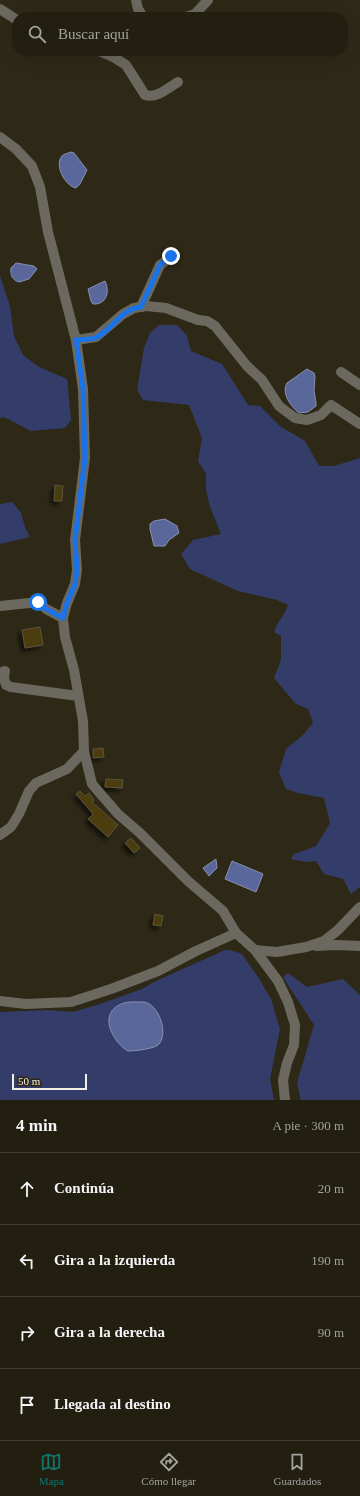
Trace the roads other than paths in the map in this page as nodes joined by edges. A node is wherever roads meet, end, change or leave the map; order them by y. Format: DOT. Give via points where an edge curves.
graph roads {
  1 [pos="136,0"];
  2 [pos="208,0"];
  3 [pos="0,9"];
  4 [pos="140,12"];
  5 [pos="197,12"];
  6 [pos="12,17"];
  7 [pos="110,56"];
  8 [pos="178,82"];
  9 [pos="0,137"];
  10 [pos="171,256"];
  11 [pos="141,307"];
  12 [pos="76,340"];
  13 [pos="341,372"];
  14 [pos="360,385"];
  15 [pos="360,424"];
  16 [pos="0,606"];
  17 [pos="63,618"];
  18 [pos="0,673"];
  19 [pos="78,696"];
  20 [pos="84,751"];
  21 [pos="0,835"];
  22 [pos="360,907"];
  23 [pos="236,933"];
  24 [pos="360,946"];
  25 [pos="306,947"];
  26 [pos="255,950"];
  27 [pos="0,1001"];
  28 [pos="285,1100"];
  1 -- 4 [label="street"];
  2 -- 5 [label="street"];
  3 -- 6 [label="street"];
  7 -- 8 [label="street" via="126,65 145,96 157,96"];
  9 -- 12 [label="street" via="32,166 40,187 48,232"];
  10 -- 11 [label="street" via="160,265"];
  11 -- 12 [label="street" via="123,314 96,337"];
  11 -- 15 [label="street" via="166,308 215,326 247,366 262,380 279,406 295,418 308,420 320,415 331,405"];
  12 -- 17 [label="street" via="83,389 85,458 75,540 77,570"];
  13 -- 14 [label="street"];
  16 -- 17 [label="street" via="38,602"];
  17 -- 19 [label="street"];
  18 -- 19 [label="street" via="5,671 6,685 11,687"];
  19 -- 20 [label="street" via="83,721"];
  20 -- 21 [label="street" via="67,769 36,783 29,791 11,827"];
  20 -- 23 [label="street" via="92,784 100,795 188,881 223,911"];
  22 -- 25 [label="street" via="338,930 324,940"];
  23 -- 26 [label="street"];
  23 -- 27 [label="street" via="196,950 158,971 71,1002 26,1004"];
  24 -- 25 [label="street"];
  25 -- 26 [label="street" via="276,952"];
  26 -- 28 [label="street" via="278,982 295,1025 294,1045 283,1080"];
}
